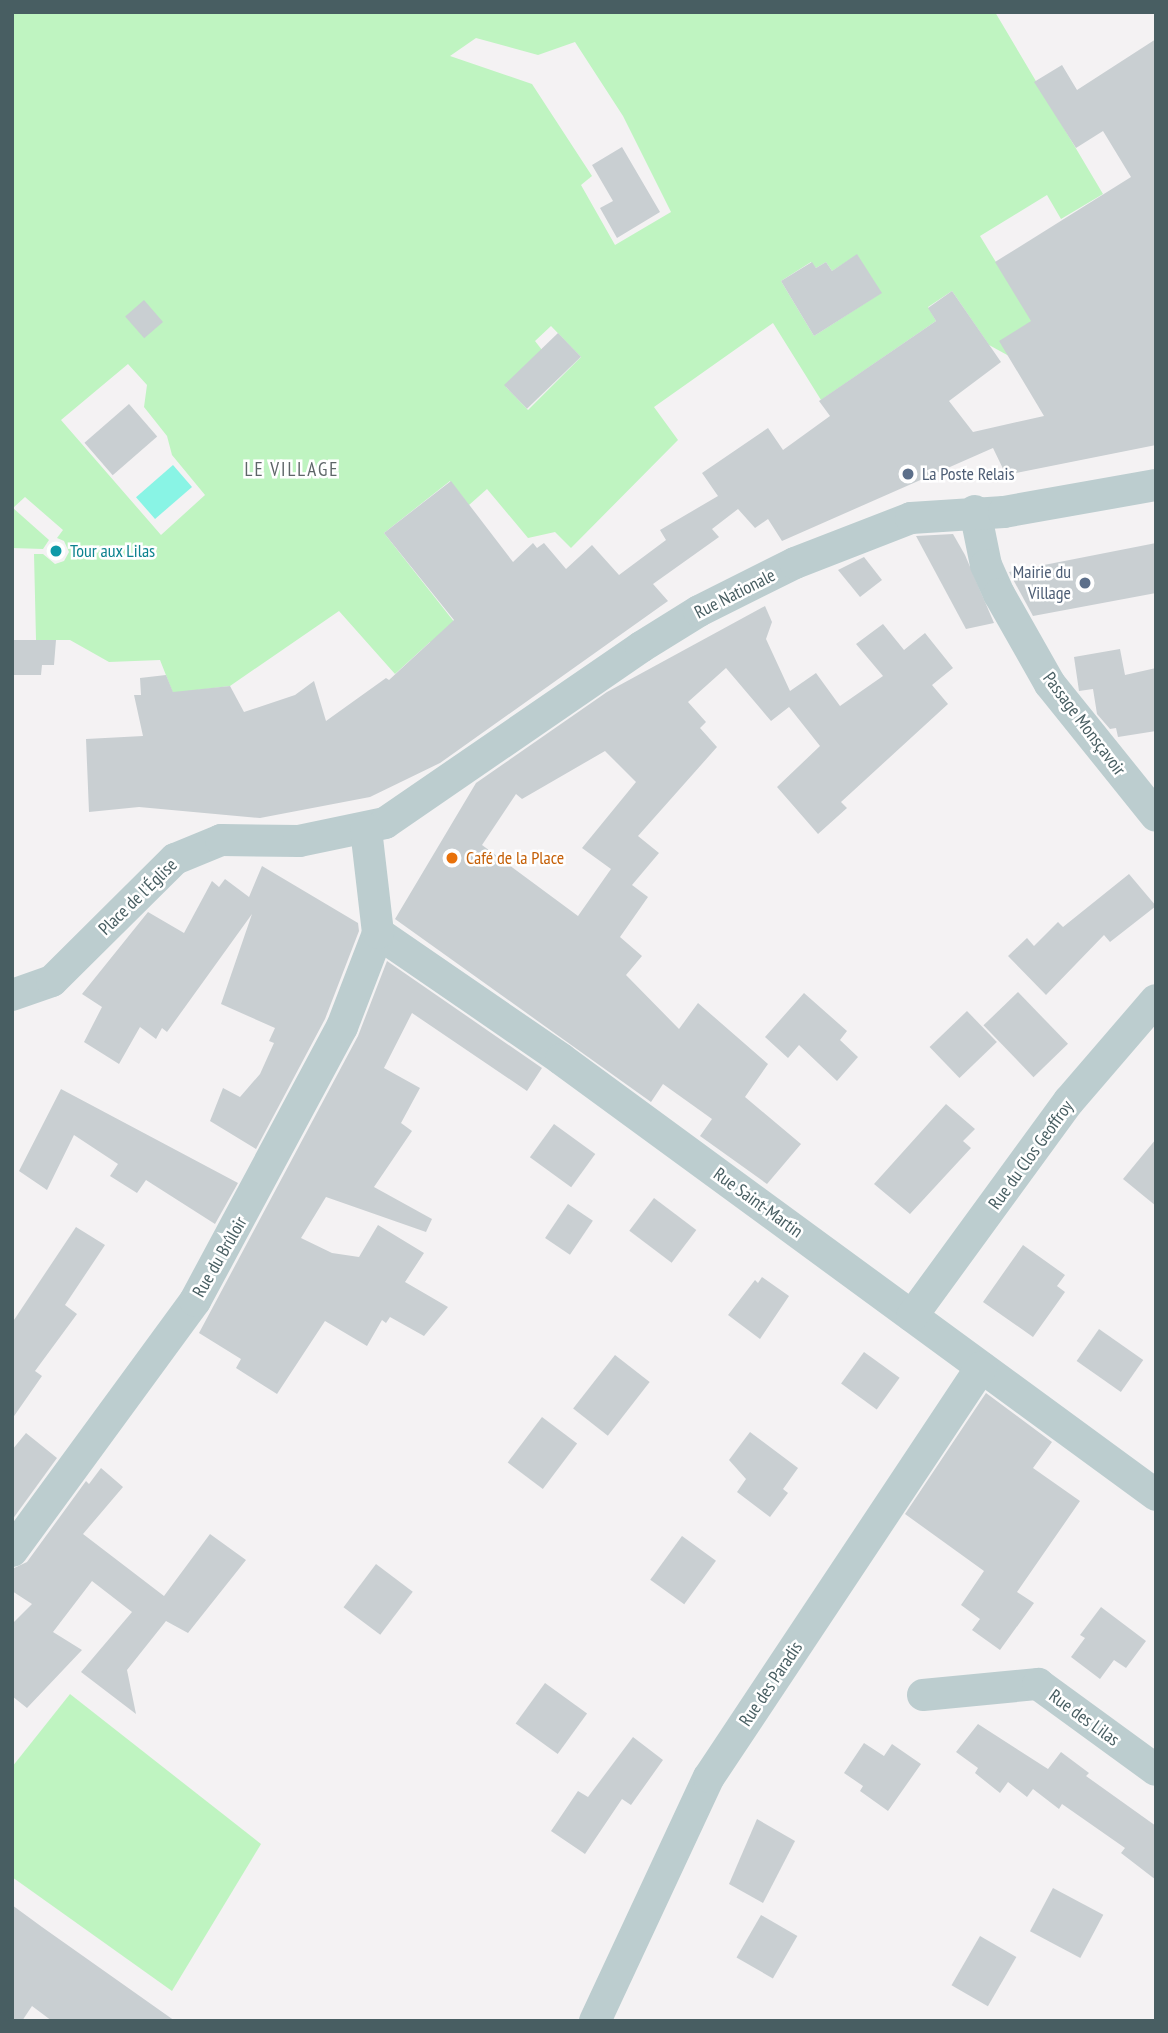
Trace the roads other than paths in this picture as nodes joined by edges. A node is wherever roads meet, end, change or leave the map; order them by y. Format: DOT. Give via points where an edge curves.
graph roads {
  1 [pos="1156,485"];
  2 [pos="975,511"];
  3 [pos="1156,816"];
  4 [pos="366,830"];
  5 [pos="281,842"];
  6 [pos="377,920"];
  7 [pos="12,995"];
  8 [pos="1156,1000"];
  9 [pos="912,1316"];
  10 [pos="981,1367"];
  11 [pos="1156,1495"];
  12 [pos="12,1551"];
  13 [pos="923,1695"];
  14 [pos="1156,1770"];
  15 [pos="595,2021"];
  1 -- 2 [label="street, Rue Nationale" via="1004,512"];
  2 -- 3 [label="street, Passage Monsçavoir" via="986,565 1037,663"];
  2 -- 4 [label="street, Rue Nationale" via="930,514 877,529 736,590 641,648 401,815"];
  4 -- 5 [label="street, Rue Nationale"];
  4 -- 6 [label="street"];
  5 -- 7 [label="street, Place de l'Église" via="221,841 174,859 52,981"];
  6 -- 9 [label="street, Rue Saint-Martin"];
  6 -- 12 [label="street, Rue du Brûloir" via="342,1027 208,1279 166,1345"];
  8 -- 9 [label="street, Rue du Clos Geoffroy" via="1069,1101"];
  9 -- 10 [label="street, Rue Saint-Martin"];
  10 -- 11 [label="street, Rue Saint-Martin"];
  10 -- 15 [label="street, Rue des Paradis" via="709,1777"];
  13 -- 14 [label="street, Rue des Lilas" via="1038,1684"];
}
